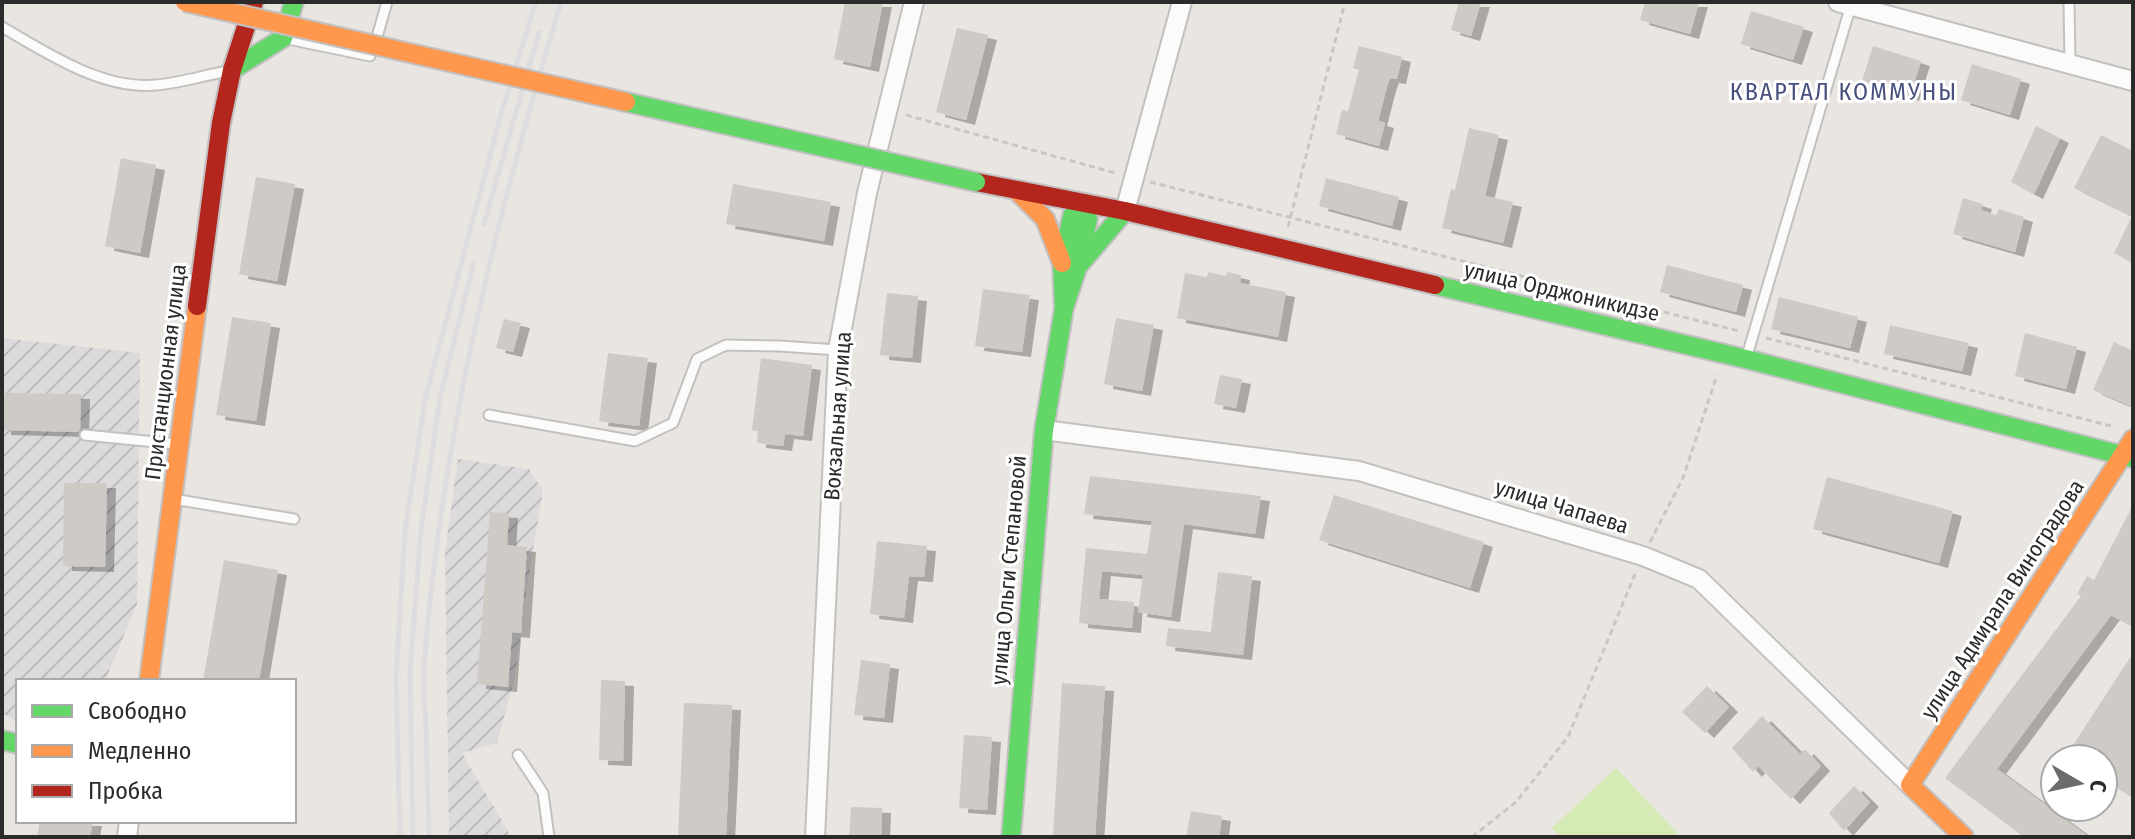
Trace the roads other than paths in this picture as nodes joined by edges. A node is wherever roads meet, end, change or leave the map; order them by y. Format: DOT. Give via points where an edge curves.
graph roads {
  1 [pos="185,2"];
  2 [pos="254,2"];
  3 [pos="294,2"];
  4 [pos="387,2"];
  5 [pos="914,2"];
  6 [pos="1182,2"];
  7 [pos="2069,2"];
  8 [pos="1847,3"];
  9 [pos="2,27"];
  10 [pos="283,38"];
  11 [pos="2070,64"];
  12 [pos="232,70"];
  13 [pos="2133,81"];
  14 [pos="1016,190"];
  15 [pos="1084,203"];
  16 [pos="1125,211"];
  17 [pos="1070,265"];
  18 [pos="838,350"];
  19 [pos="1746,359"];
  20 [pos="489,415"];
  21 [pos="1044,430"];
  22 [pos="85,435"];
  23 [pos="180,444"];
  24 [pos="2127,445"];
  25 [pos="173,499"];
  26 [pos="294,519"];
  27 [pos="149,679"];
  28 [pos="518,755"];
  29 [pos="1910,785"];
  30 [pos="549,837"];
  31 [pos="815,837"];
  32 [pos="1011,837"];
  33 [pos="1964,837"];
  1 -- 14 [label="main road, улица Орджоникидзе, bridge"];
  2 -- 12 [label="main road, Пристанционная улица"];
  3 -- 10 [label="main road"];
  4 -- 10 [label="lane" via="371,57"];
  5 -- 18 [label="street, Вокзальная улица" via="867,193"];
  6 -- 16 [label="street"];
  7 -- 11 [label="lane"];
  8 -- 11 [label="street"];
  8 -- 19 [label="lane"];
  9 -- 12 [label="lane" via="63,63 110,81 154,86"];
  10 -- 12 [label="main road"];
  11 -- 13 [label="street"];
  12 -- 23 [label="main road, Пристанционная улица"];
  14 -- 15 [label="main road, улица Орджоникидзе"];
  14 -- 17 [label="main road" via="1045,219"];
  15 -- 16 [label="main road, улица Орджоникидзе"];
  15 -- 17 [label="main road, улица Ольги Степановой" via="1088,219"];
  16 -- 17 [label="main road"];
  16 -- 19 [label="main road, улица Орджоникидзе"];
  17 -- 21 [label="main road, улица Ольги Степановой"];
  18 -- 20 [label="lane" via="726,345 697,359 673,423 635,441"];
  18 -- 31 [label="street, Вокзальная улица"];
  19 -- 24 [label="main road, улица Орджоникидзе"];
  21 -- 29 [label="street, улица Чапаева" via="1359,471 1643,556 1699,579"];
  21 -- 32 [label="main road, улица Ольги Степановой"];
  22 -- 23 [label="lane"];
  23 -- 25 [label="main road, Пристанционная улица"];
  24 -- 29 [label="main road, улица Адмирала Виноградова"];
  25 -- 26 [label="lane"];
  25 -- 27 [label="main road, Пристанционная улица"];
  28 -- 30 [label="lane" via="543,793"];
  29 -- 33 [label="main road, улица Чапаева"];
}
